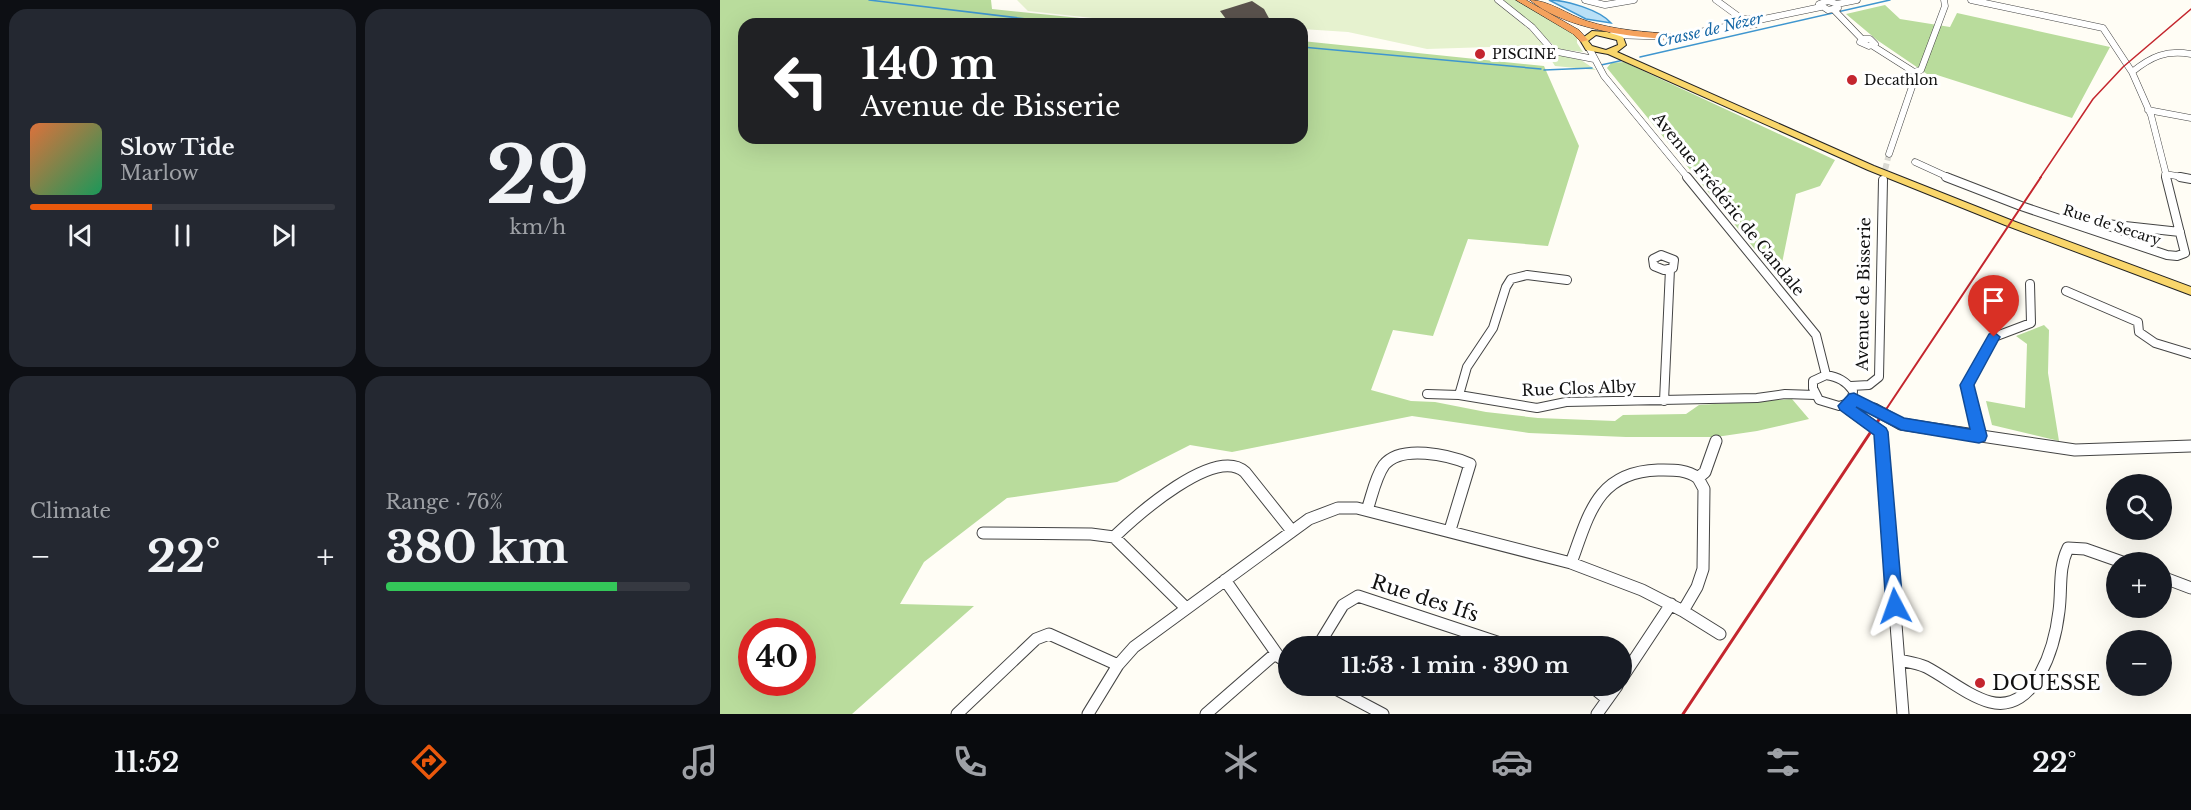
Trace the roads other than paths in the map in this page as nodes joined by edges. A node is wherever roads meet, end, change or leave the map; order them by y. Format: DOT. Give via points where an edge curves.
graph roads {
  1 [pos="1498,0"];
  2 [pos="1520,0"];
  3 [pos="1529,0"];
  4 [pos="1534,0"];
  5 [pos="1585,0"];
  6 [pos="1634,0"];
  7 [pos="1716,0"];
  8 [pos="1857,0"];
  9 [pos="1944,0"];
  10 [pos="1971,0"];
  11 [pos="1821,3"];
  12 [pos="1836,10"];
  13 [pos="1741,21"];
  14 [pos="1595,33"];
  15 [pos="1612,35"];
  16 [pos="1675,37"];
  17 [pos="1650,38"];
  18 [pos="1587,44"];
  19 [pos="1622,44"];
  20 [pos="1607,52"];
  21 [pos="2191,54"];
  22 [pos="1594,59"];
  23 [pos="1914,72"];
  24 [pos="2132,72"];
  25 [pos="1696,89"];
  26 [pos="2148,110"];
  27 [pos="2191,118"];
  28 [pos="1889,154"];
  29 [pos="1916,162"];
  30 [pos="2164,174"];
  31 [pos="2191,179"];
  32 [pos="1883,180"];
  33 [pos="2059,220"];
  34 [pos="2180,232"];
  35 [pos="1670,269"];
  36 [pos="1567,280"];
  37 [pos="2030,284"];
  38 [pos="2066,291"];
  39 [pos="2191,291"];
  40 [pos="2191,354"];
  41 [pos="1826,375"];
  42 [pos="1851,387"];
  43 [pos="1427,394"];
  44 [pos="1459,395"];
  45 [pos="1815,395"];
  46 [pos="1664,401"];
  47 [pos="1849,402"];
  48 [pos="1979,436"];
  49 [pos="1716,441"];
  50 [pos="2191,446"];
  51 [pos="1698,478"];
  52 [pos="1367,510"];
  53 [pos="1450,530"];
  54 [pos="1292,531"];
  55 [pos="983,533"];
  56 [pos="1114,537"];
  57 [pos="2106,556"];
  58 [pos="1571,563"];
  59 [pos="1225,580"];
  60 [pos="2172,581"];
  61 [pos="2191,588"];
  62 [pos="1671,604"];
  63 [pos="1186,608"];
  64 [pos="1683,611"];
  65 [pos="1720,634"];
  66 [pos="1324,636"];
  67 [pos="1479,636"];
  68 [pos="1276,653"];
  69 [pos="1899,660"];
  70 [pos="1632,663"];
  71 [pos="1118,665"];
  72 [pos="1349,696"];
  73 [pos="1603,696"];
  74 [pos="1609,696"];
  75 [pos="1607,699"];
  76 [pos="957,714"];
  77 [pos="1088,714"];
  78 [pos="1206,714"];
  79 [pos="1383,714"];
  80 [pos="1597,714"];
  81 [pos="1903,714"];
  1 -- 22 [label="street" via="1532,27 1553,51"];
  2 -- 18 [label="highway" via="1576,32"];
  3 -- 14 [label="highway" via="1572,25"];
  4 -- 16 [label="highway" via="1596,28"];
  5 -- 6 [label="street" via="1605,5"];
  7 -- 13 [label="street"];
  8 -- 12 [label="street"];
  9 -- 23 [label="street" via="1946,6 1921,70"];
  10 -- 24 [label="street, Rue de Secary" via="2103,28"];
  11 -- 12 [label="street"];
  11 -- 13 [label="street"];
  12 -- 23 [label="street" via="1862,39 1874,41 1873,46"];
  13 -- 16 [label="street"];
  14 -- 15 [label="main road"];
  14 -- 18 [label="main road"];
  15 -- 17 [label="street"];
  15 -- 19 [label="main road"];
  16 -- 17 [label="street"];
  17 -- 19 [label="street"];
  18 -- 20 [label="main road"];
  18 -- 22 [label="street, Avenue Frédéric de Candale"];
  19 -- 20 [label="main road"];
  19 -- 25 [label="main road" via="1637,58"];
  20 -- 22 [label="street"];
  20 -- 25 [label="main road"];
  21 -- 24 [label="street" via="2162,52"];
  22 -- 41 [label="street, Avenue Frédéric de Candale" via="1816,335"];
  23 -- 28 [label="street" via="1916,78"];
  24 -- 26 [label="street, Rue de Secary"];
  25 -- 39 [label="main road" via="1935,194"];
  26 -- 27 [label="street"];
  26 -- 30 [label="street, Rue de Secary"];
  29 -- 33 [label="street, Rue de Secary"];
  30 -- 31 [label="street"];
  30 -- 34 [label="street, Rue de Secary"];
  32 -- 42 [label="street, Avenue de Bisserie" via="1879,377 1869,385"];
  33 -- 34 [label="street"];
  33 -- 34 [label="street, Rue de Secary" via="2177,256 2185,253"];
  35 -- 46 [label="street"];
  36 -- 44 [label="street" via="1527,275 1511,279 1493,328 1467,367"];
  37 -- 48 [label="street" via="2031,323 1994,337 1967,385"];
  38 -- 40 [label="street" via="2138,322 2139,332 2157,344"];
  41 -- 42 [label="street" via="1842,379"];
  41 -- 45 [label="street" via="1813,381"];
  42 -- 47 [label="street"];
  43 -- 44 [label="street, Rue Clos Alby"];
  44 -- 46 [label="street, Rue Clos Alby" via="1531,408 1566,402"];
  45 -- 46 [label="street, Rue Clos Alby"];
  45 -- 47 [label="street" via="1826,404"];
  47 -- 48 [label="street" via="1901,424"];
  47 -- 69 [label="street" via="1881,432"];
  48 -- 50 [label="street" via="2075,450"];
  49 -- 51 [label="street" via="1705,472"];
  51 -- 58 [label="street" via="1683,471 1652,469 1614,480 1596,498"];
  51 -- 64 [label="street" via="1704,489 1703,569"];
  52 -- 53 [label="street"];
  52 -- 53 [label="street" via="1385,464 1399,454 1455,456 1470,464"];
  52 -- 54 [label="street" via="1332,510 1314,516"];
  53 -- 58 [label="street"];
  54 -- 56 [label="street" via="1240,468 1224,464 1165,493"];
  54 -- 59 [label="street"];
  55 -- 56 [label="street"];
  56 -- 63 [label="street"];
  57 -- 69 [label="street" via="2068,548 2062,559 2059,610 2050,656 2030,691 2016,703 1987,701 1923,666"];
  58 -- 62 [label="street"];
  59 -- 63 [label="street"];
  59 -- 68 [label="street"];
  60 -- 61 [label="street"];
  62 -- 64 [label="street"];
  62 -- 70 [label="street"];
  63 -- 71 [label="street" via="1134,647"];
  64 -- 65 [label="street"];
  66 -- 67 [label="street, Rue des Ifs" via="1346,602 1358,596"];
  68 -- 78 [label="street"];
  69 -- 81 [label="street"];
  71 -- 76 [label="street" via="1049,634 1035,639"];
  71 -- 77 [label="street"];
  72 -- 79 [label="street"];
  73 -- 75 [label="street"];
  74 -- 75 [label="street"];
  75 -- 80 [label="street"];
}
